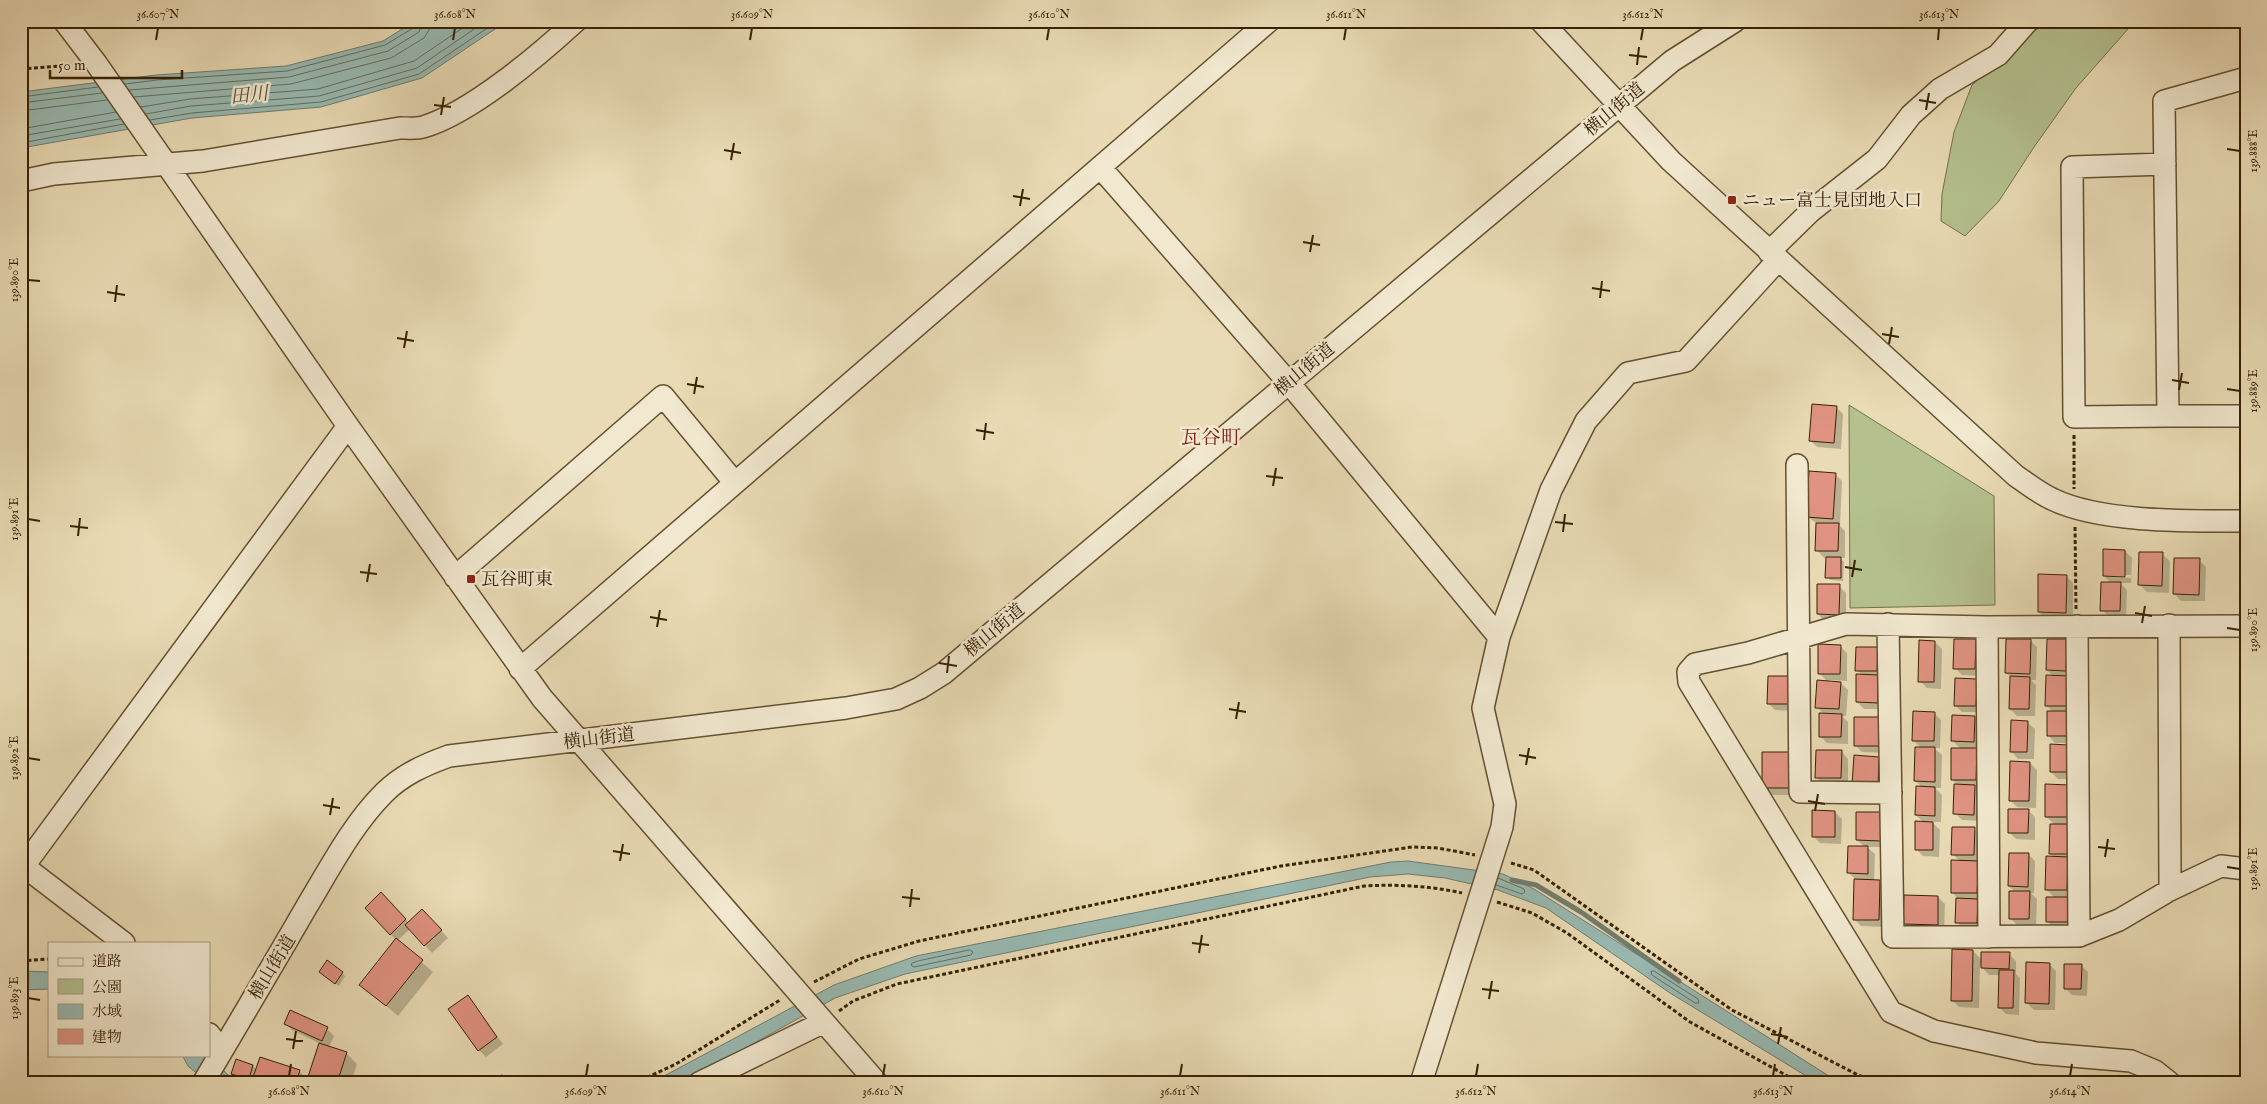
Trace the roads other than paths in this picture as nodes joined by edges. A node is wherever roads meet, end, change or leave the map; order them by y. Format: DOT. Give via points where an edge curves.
graph roads {
  1 [pos="64,21"];
  2 [pos="576,21"];
  3 [pos="1269,21"];
  4 [pos="1541,21"];
  5 [pos="1735,21"];
  6 [pos="2028,21"];
  7 [pos="2246,78"];
  8 [pos="1619,106"];
  9 [pos="164,161"];
  10 [pos="2165,164"];
  11 [pos="1100,166"];
  12 [pos="21,181"];
  13 [pos="1773,256"];
  14 [pos="1289,382"];
  15 [pos="2168,416"];
  16 [pos="2246,416"];
  17 [pos="348,426"];
  18 [pos="1798,465"];
  19 [pos="735,483"];
  20 [pos="2246,521"];
  21 [pos="455,577"];
  22 [pos="1888,624"];
  23 [pos="2169,625"];
  24 [pos="2077,626"];
  25 [pos="2246,626"];
  26 [pos="1987,627"];
  27 [pos="1499,637"];
  28 [pos="1800,637"];
  29 [pos="520,669"];
  30 [pos="580,740"];
  31 [pos="1891,793"];
  32 [pos="22,867"];
  33 [pos="2246,869"];
  34 [pos="2170,890"];
  35 [pos="2079,936"];
  36 [pos="1989,937"];
  37 [pos="123,942"];
  38 [pos="824,1022"];
  39 [pos="210,1035"];
  40 [pos="222,1051"];
  41 [pos="203,1083"];
  42 [pos="699,1083"];
  43 [pos="877,1083"];
  44 [pos="1422,1083"];
  45 [pos="2170,1083"];
  1 -- 9 [label="street"];
  2 -- 9 [label="street" via="546,49 497,85 454,113 422,127 203,161"];
  3 -- 11 [label="street"];
  4 -- 8 [label="street"];
  5 -- 8 [label="street, 横山街道" via="1672,61"];
  6 -- 13 [label="street" via="1998,54 1940,89 1911,115 1877,159 1811,211"];
  7 -- 10 [label="street" via="2164,101"];
  8 -- 13 [label="street"];
  8 -- 14 [label="street, 横山街道"];
  9 -- 12 [label="street"];
  9 -- 17 [label="street"];
  10 -- 15 [label="street"];
  10 -- 15 [label="street" via="2072,166 2074,417"];
  11 -- 14 [label="street"];
  11 -- 19 [label="street"];
  13 -- 20 [label="street" via="1994,457 2052,499 2074,508 2133,518"];
  13 -- 27 [label="street" via="1686,361 1628,373 1586,421 1551,490"];
  14 -- 27 [label="street"];
  14 -- 30 [label="street, 横山街道" via="944,673 920,688 896,699 846,708"];
  15 -- 16 [label="street"];
  17 -- 21 [label="street"];
  17 -- 32 [label="street"];
  18 -- 28 [label="street"];
  19 -- 21 [label="street" via="663,396"];
  19 -- 29 [label="street"];
  21 -- 29 [label="street"];
  22 -- 26 [label="street"];
  22 -- 28 [label="street" via="1846,624"];
  22 -- 31 [label="street"];
  23 -- 24 [label="street"];
  23 -- 25 [label="street"];
  23 -- 34 [label="street"];
  24 -- 26 [label="street"];
  24 -- 35 [label="street"];
  26 -- 36 [label="street"];
  27 -- 44 [label="street" via="1483,708 1505,804 1502,827"];
  28 -- 31 [label="street" via="1800,792"];
  28 -- 45 [label="street" via="1748,653 1695,664 1688,672 1688,682 1891,1012 1934,1032 2036,1053 2131,1061 2155,1071"];
  29 -- 30 [label="street"];
  30 -- 38 [label="street"];
  30 -- 40 [label="street, 横山街道" via="449,756 424,764 383,794 338,854"];
  31 -- 36 [label="street" via="1893,937"];
  32 -- 37 [label="street"];
  33 -- 34 [label="street" via="2221,866"];
  34 -- 35 [label="street" via="2119,920"];
  35 -- 36 [label="street"];
  38 -- 42 [label="street"];
  38 -- 43 [label="street"];
  39 -- 40 [label="street"];
  40 -- 41 [label="street, 横山街道"];
}
